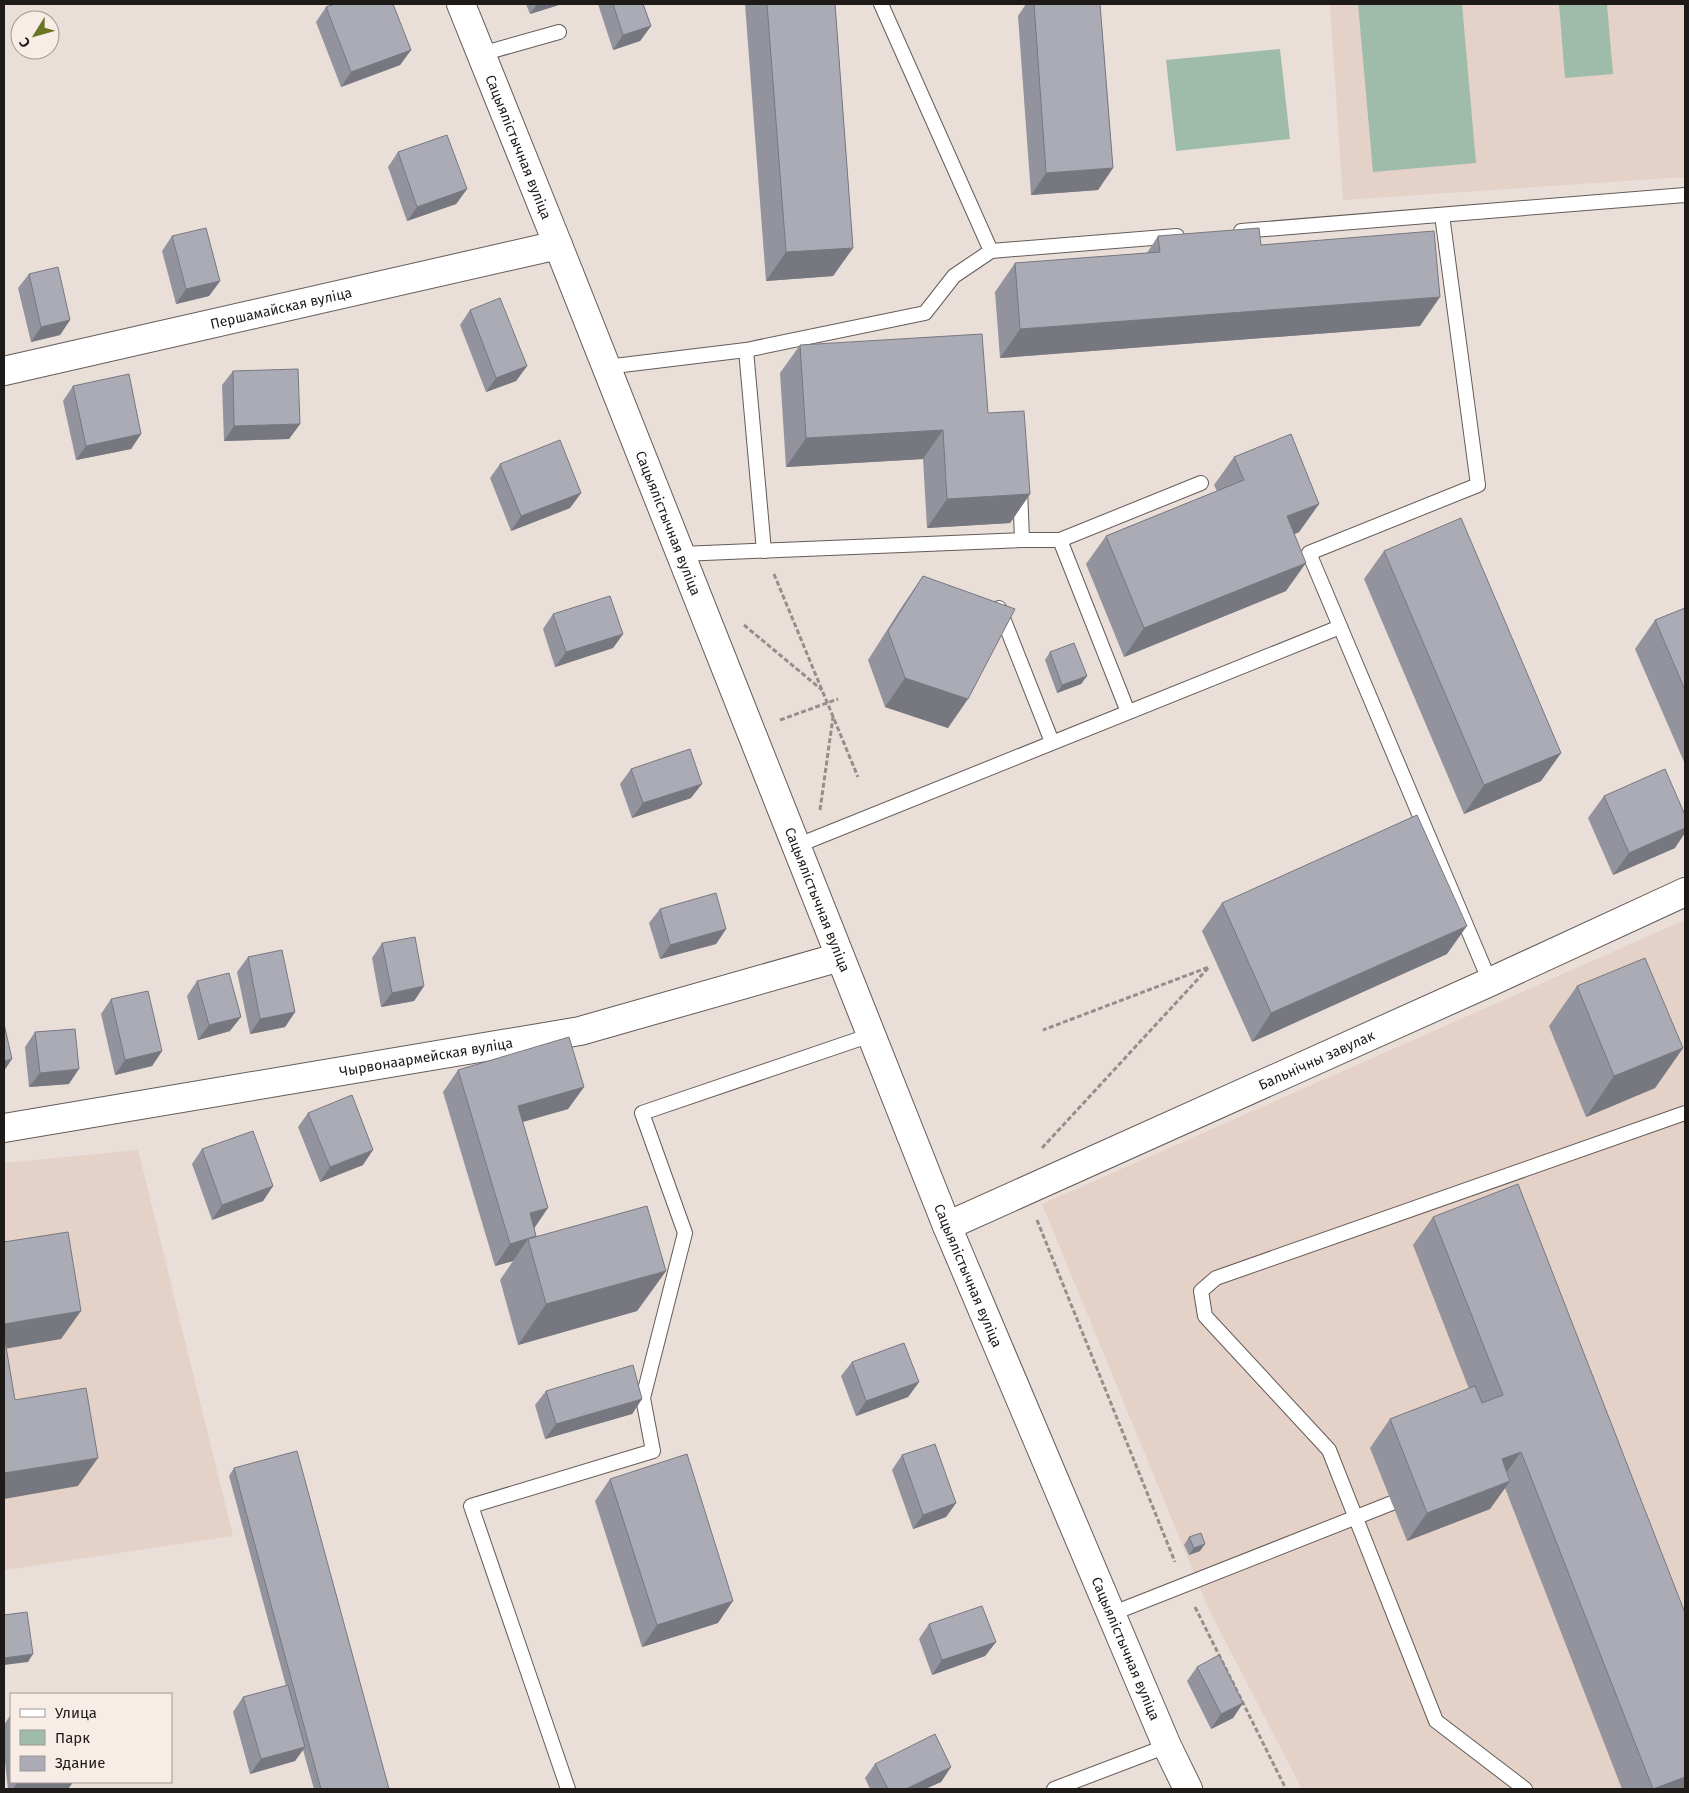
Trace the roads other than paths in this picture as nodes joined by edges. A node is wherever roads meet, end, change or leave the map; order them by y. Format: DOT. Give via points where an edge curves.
graph roads {
  1 [pos="461,4"];
  2 [pos="881,4"];
  3 [pos="559,32"];
  4 [pos="481,54"];
  5 [pos="1685,195"];
  6 [pos="1442,214"];
  7 [pos="1226,232"];
  8 [pos="1187,235"];
  9 [pos="558,245"];
  10 [pos="991,251"];
  11 [pos="746,350"];
  12 [pos="606,367"];
  13 [pos="4,371"];
  14 [pos="1020,473"];
  15 [pos="1201,484"];
  16 [pos="1022,540"];
  17 [pos="1060,540"];
  18 [pos="764,551"];
  19 [pos="681,554"];
  20 [pos="999,607"];
  21 [pos="1340,627"];
  22 [pos="1128,712"];
  23 [pos="1052,742"];
  24 [pos="796,846"];
  25 [pos="1685,892"];
  26 [pos="840,957"];
  27 [pos="1490,982"];
  28 [pos="871,1035"];
  29 [pos="1685,1113"];
  30 [pos="4,1128"];
  31 [pos="947,1226"];
  32 [pos="1392,1503"];
  33 [pos="1355,1518"];
  34 [pos="1111,1614"];
  35 [pos="1167,1746"];
  36 [pos="568,1789"];
  37 [pos="1054,1789"];
  38 [pos="1188,1789"];
  39 [pos="1525,1789"];
  1 -- 4 [label="street, Сацыялістычная вуліца"];
  2 -- 10 [label="lane"];
  3 -- 4 [label="lane"];
  4 -- 9 [label="street, Сацыялістычная вуліца"];
  5 -- 6 [label="lane"];
  6 -- 7 [label="lane"];
  6 -- 21 [label="lane" via="1478,485 1309,553"];
  8 -- 10 [label="lane"];
  9 -- 12 [label="street, Сацыялістычная вуліца"];
  9 -- 13 [label="street, Першамайская вуліца"];
  10 -- 11 [label="lane" via="954,276 925,313"];
  11 -- 12 [label="lane"];
  11 -- 18 [label="lane"];
  12 -- 19 [label="street, Сацыялістычная вуліца"];
  14 -- 16 [label="lane"];
  15 -- 17 [label="lane"];
  16 -- 17 [label="lane"];
  16 -- 18 [label="lane"];
  17 -- 22 [label="lane"];
  18 -- 19 [label="lane"];
  19 -- 24 [label="street, Сацыялістычная вуліца"];
  20 -- 23 [label="lane"];
  21 -- 22 [label="lane"];
  21 -- 27 [label="lane"];
  22 -- 23 [label="lane"];
  23 -- 24 [label="lane"];
  24 -- 26 [label="street, Сацыялістычная вуліца"];
  25 -- 27 [label="street, Бальнічны завулак"];
  26 -- 28 [label="street, Сацыялістычная вуліца"];
  26 -- 30 [label="street, Чырвонаармейская вуліца" via="580,1030"];
  27 -- 31 [label="street, Бальнічны завулак"];
  28 -- 31 [label="street, Сацыялістычная вуліца"];
  28 -- 36 [label="lane" via="642,1113 684,1233 643,1398 654,1452 471,1506"];
  29 -- 33 [label="lane" via="1216,1278 1201,1291 1205,1316 1330,1450"];
  31 -- 34 [label="street, Сацыялістычная вуліца"];
  32 -- 33 [label="lane"];
  33 -- 34 [label="lane"];
  33 -- 39 [label="lane" via="1436,1721"];
  34 -- 35 [label="street, Сацыялістычная вуліца"];
  35 -- 37 [label="lane"];
  35 -- 38 [label="street, Сацыялістычная вуліца"];
}
